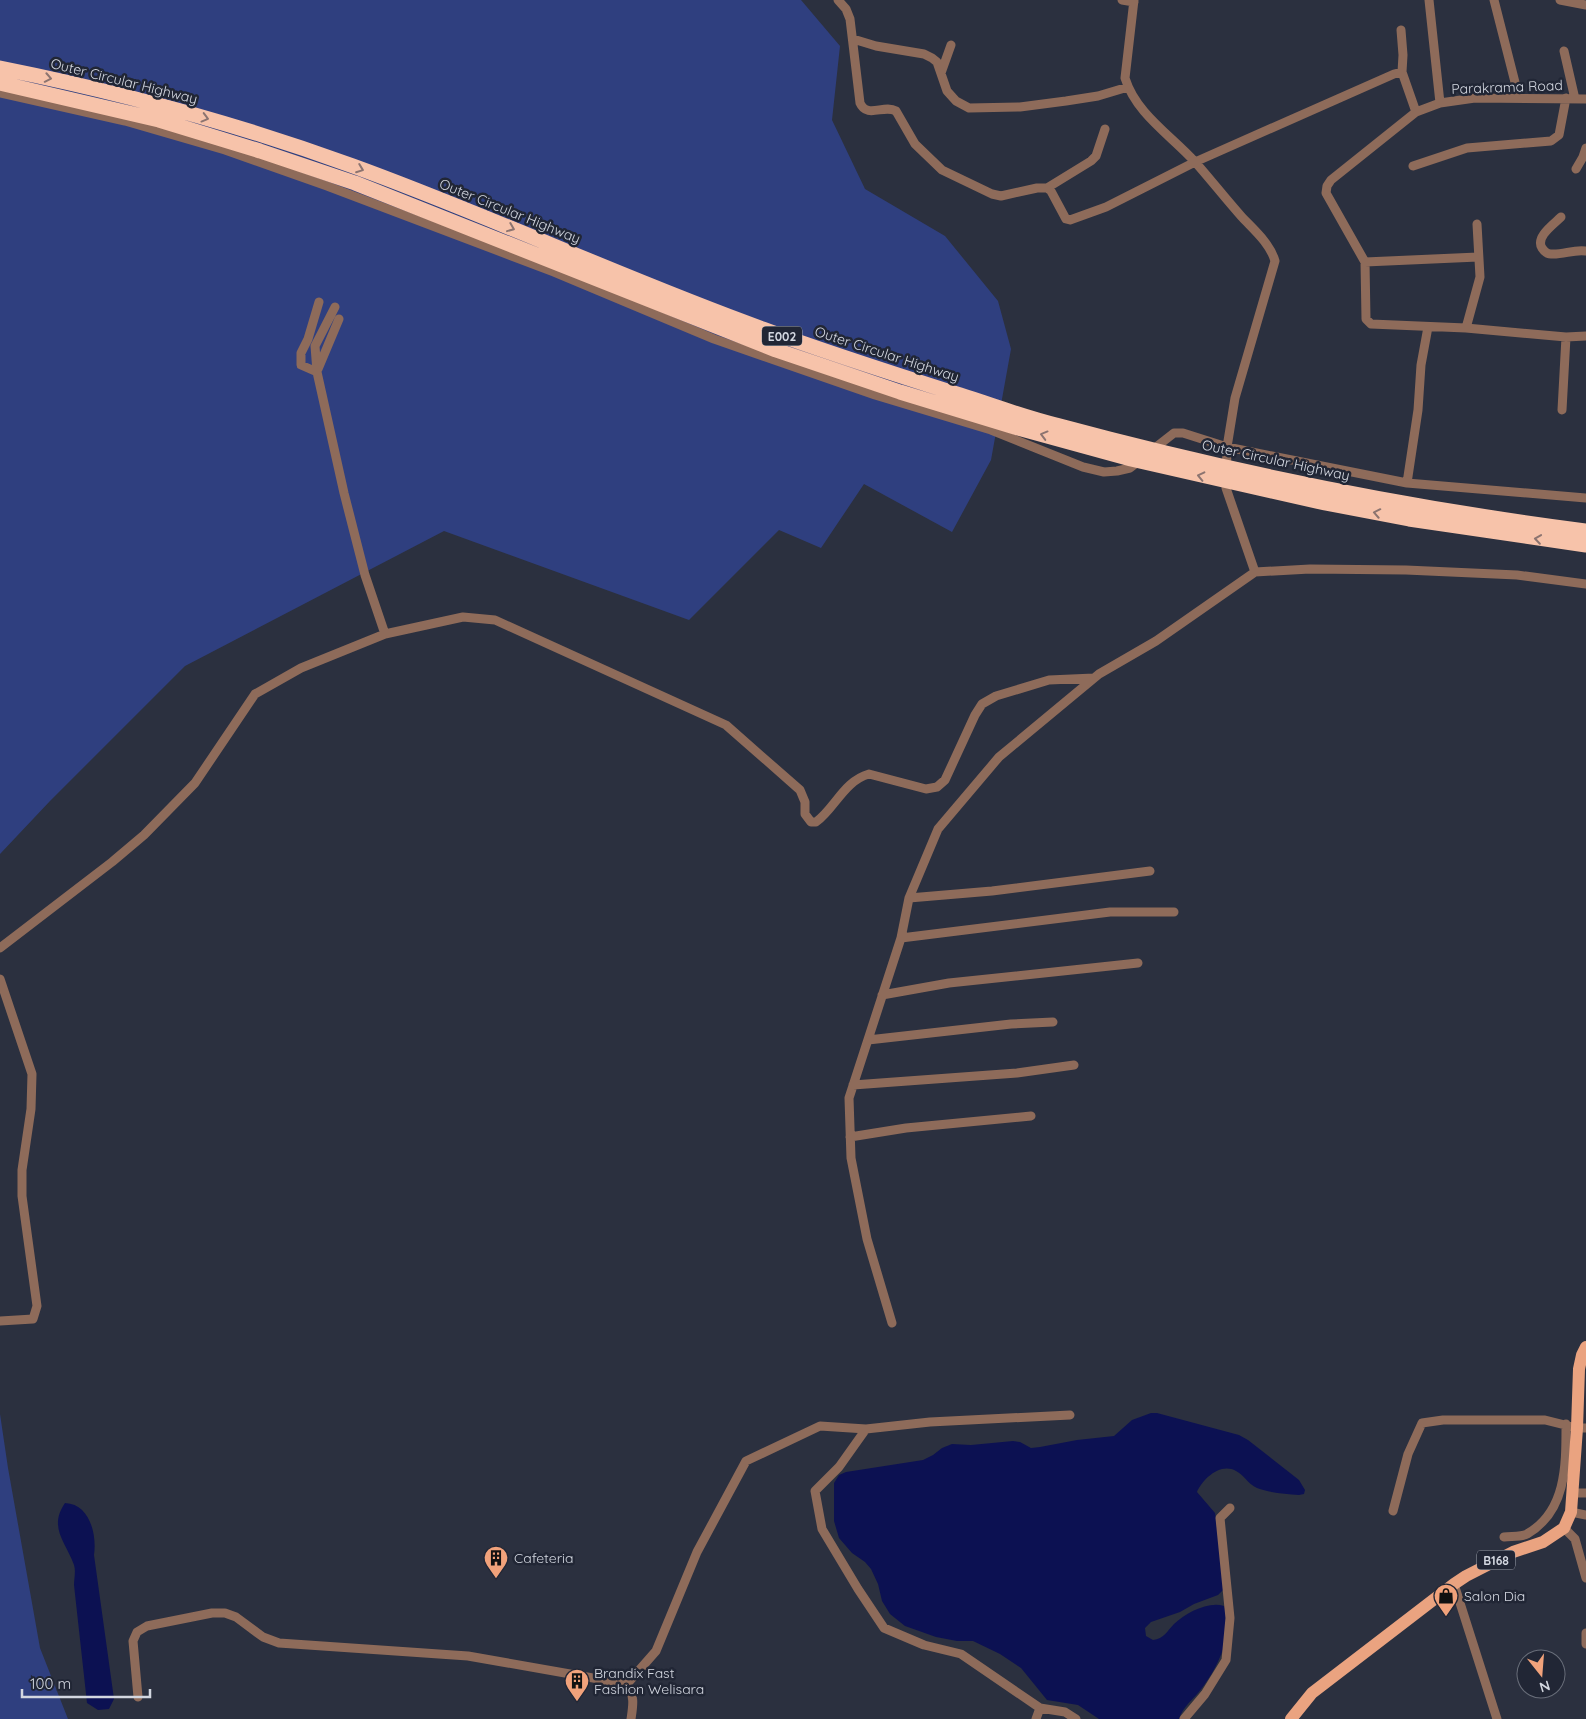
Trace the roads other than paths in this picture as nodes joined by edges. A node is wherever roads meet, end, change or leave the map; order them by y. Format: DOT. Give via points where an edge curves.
graph roads {
  1 [pos="838,0"];
  2 [pos="1122,0"];
  3 [pos="1429,0"];
  4 [pos="1494,0"];
  5 [pos="1560,0"];
  6 [pos="1134,1"];
  7 [pos="1586,6"];
  8 [pos="1401,30"];
  9 [pos="853,39"];
  10 [pos="951,46"];
  11 [pos="1564,51"];
  12 [pos="0,68"];
  13 [pos="1402,72"];
  14 [pos="941,73"];
  15 [pos="0,83"];
  16 [pos="1128,87"];
  17 [pos="0,93"];
  18 [pos="1519,98"];
  19 [pos="1571,98"];
  20 [pos="1586,99"];
  21 [pos="1440,103"];
  22 [pos="1416,112"];
  23 [pos="1105,129"];
  24 [pos="1586,148"];
  25 [pos="1195,162"];
  26 [pos="1413,166"];
  27 [pos="1576,169"];
  28 [pos="1047,188"];
  29 [pos="1561,217"];
  30 [pos="1477,224"];
  31 [pos="1586,252"];
  32 [pos="1478,257"];
  33 [pos="1365,262"];
  34 [pos="319,302"];
  35 [pos="335,307"];
  36 [pos="339,319"];
  37 [pos="1428,327"];
  38 [pos="1466,328"];
  39 [pos="1586,336"];
  40 [pos="1566,337"];
  41 [pos="317,372"];
  42 [pos="1562,410"];
  43 [pos="1227,446"];
  44 [pos="1407,483"];
  45 [pos="1586,498"];
  46 [pos="1586,531"];
  47 [pos="1586,545"];
  48 [pos="1255,572"];
  49 [pos="1586,584"];
  50 [pos="385,634"];
  51 [pos="1094,678"];
  52 [pos="1150,872"];
  53 [pos="909,898"];
  54 [pos="1174,912"];
  55 [pos="901,938"];
  56 [pos="0,948"];
  57 [pos="1138,963"];
  58 [pos="0,979"];
  59 [pos="882,995"];
  60 [pos="1052,1022"];
  61 [pos="868,1040"];
  62 [pos="1074,1065"];
  63 [pos="853,1085"];
  64 [pos="1031,1116"];
  65 [pos="850,1137"];
  66 [pos="0,1320"];
  67 [pos="892,1323"];
  68 [pos="1586,1347"];
  69 [pos="1070,1415"];
  70 [pos="1576,1426"];
  71 [pos="866,1429"];
  72 [pos="1573,1493"];
  73 [pos="1586,1493"];
  74 [pos="1230,1508"];
  75 [pos="1393,1511"];
  76 [pos="1571,1512"];
  77 [pos="1586,1515"];
  78 [pos="1564,1528"];
  79 [pos="1504,1537"];
  80 [pos="1586,1578"];
  81 [pos="1454,1584"];
  82 [pos="1586,1633"];
  83 [pos="1586,1644"];
  84 [pos="627,1684"];
  85 [pos="138,1697"];
  86 [pos="1040,1708"];
  87 [pos="631,1719"];
  88 [pos="1036,1719"];
  89 [pos="1076,1719"];
  90 [pos="1184,1719"];
  91 [pos="1291,1719"];
  92 [pos="1497,1719"];
  1 -- 9 [label="street" via="850,18"];
  2 -- 6 [label="street"];
  3 -- 21 [label="street"];
  4 -- 18 [label="street"];
  5 -- 7 [label="street"];
  6 -- 16 [label="street" via="1125,78"];
  8 -- 13 [label="street"];
  9 -- 14 [label="street" via="924,54 937,62"];
  9 -- 28 [label="street" via="862,109 892,108 915,144 942,170 992,194 1007,196"];
  10 -- 14 [label="street"];
  11 -- 19 [label="street"];
  12 -- 46 [label="highway, Outer Circular Highway / E002, one-way, bridge" via="63,81 250,130 459,207 757,327 848,360 1052,424 1234,470 1395,502"];
  13 -- 22 [label="street"];
  13 -- 25 [label="street"];
  14 -- 16 [label="street" via="956,101 969,108 1066,102"];
  47 -- 15 [label="highway, Outer Circular Highway / E002, one-way, bridge" via="1325,503 1132,459 1018,428 776,350 312,168 159,120"];
  16 -- 25 [label="street" via="1140,108"];
  17 -- 43 [label="street" via="125,121 225,150 544,269 714,338 875,395 991,430 1083,468 1104,472 1130,468 1174,433"];
  18 -- 19 [label="street, Parakrama Road"];
  18 -- 21 [label="street, Parakrama Road" via="1475,98"];
  19 -- 20 [label="street, Parakrama Road"];
  19 -- 26 [label="street" via="1556,139 1467,148"];
  21 -- 22 [label="street, Parakrama Road"];
  22 -- 33 [label="street, Parakrama Road" via="1330,180 1327,186 1326,193"];
  23 -- 28 [label="street" via="1096,156"];
  24 -- 27 [label="street"];
  25 -- 28 [label="street" via="1106,207 1070,220 1066,219"];
  25 -- 43 [label="street" via="1262,239 1275,261 1235,398"];
  29 -- 31 [label="street" via="1543,235 1541,247 1552,254"];
  30 -- 32 [label="street"];
  32 -- 33 [label="street"];
  32 -- 38 [label="street" via="1480,277"];
  33 -- 37 [label="street" via="1366,319 1371,324"];
  34 -- 41 [label="street" via="301,353 301,365"];
  35 -- 41 [label="street" via="315,346"];
  36 -- 41 [label="street"];
  37 -- 38 [label="street"];
  37 -- 44 [label="street"];
  38 -- 40 [label="street"];
  39 -- 40 [label="street"];
  40 -- 42 [label="street"];
  41 -- 50 [label="street" via="346,502"];
  43 -- 44 [label="street"];
  43 -- 48 [label="street" via="1226,488"];
  44 -- 45 [label="street"];
  48 -- 49 [label="street" via="1406,570 1517,575"];
  48 -- 51 [label="street" via="1156,641"];
  50 -- 51 [label="street" via="464,617 495,620 726,725 800,790 805,814 811,822 816,822 852,782 869,774 926,789 937,788 945,780 974,715 982,704 996,696 1049,680"];
  50 -- 56 [label="street" via="301,668 255,694 195,783 144,835"];
  51 -- 53 [label="street" via="999,757 938,829"];
  52 -- 53 [label="street"];
  53 -- 55 [label="street"];
  54 -- 55 [label="street" via="1110,912"];
  55 -- 59 [label="street"];
  57 -- 59 [label="street" via="949,983"];
  58 -- 66 [label="street" via="32,1074 22,1196 37,1306 33,1319"];
  59 -- 61 [label="street"];
  60 -- 61 [label="street"];
  61 -- 63 [label="street"];
  62 -- 63 [label="street" via="1017,1073"];
  63 -- 65 [label="street" via="849,1098"];
  64 -- 65 [label="street"];
  65 -- 67 [label="street" via="851,1158 868,1239"];
  68 -- 70 [label="main road" via="1579,1369"];
  69 -- 71 [label="street" via="930,1422"];
  70 -- 72 [label="main road"];
  70 -- 75 [label="street" via="1545,1420 1422,1423 1408,1454"];
  70 -- 79 [label="street" via="1558,1500 1544,1521 1526,1535"];
  71 -- 84 [label="street" via="820,1426 746,1461 697,1552 656,1651"];
  71 -- 86 [label="street" via="839,1467 815,1491 822,1529 858,1589 884,1628 924,1645 961,1654"];
  72 -- 73 [label="street"];
  72 -- 76 [label="main road"];
  74 -- 90 [label="street" via="1220,1518 1230,1618 1226,1660 1205,1694"];
  76 -- 77 [label="street"];
  76 -- 78 [label="main road"];
  78 -- 80 [label="street" via="1575,1539"];
  78 -- 81 [label="main road, B168"];
  81 -- 91 [label="main road, B168" via="1312,1693"];
  81 -- 92 [label="street"];
  82 -- 83 [label="street"];
  84 -- 85 [label="street" via="468,1656 279,1643 263,1637 236,1617 212,1613 147,1626 137,1632 133,1641"];
  84 -- 87 [label="street" via="634,1701"];
  86 -- 88 [label="street"];
  86 -- 89 [label="street" via="1065,1712"];
}
